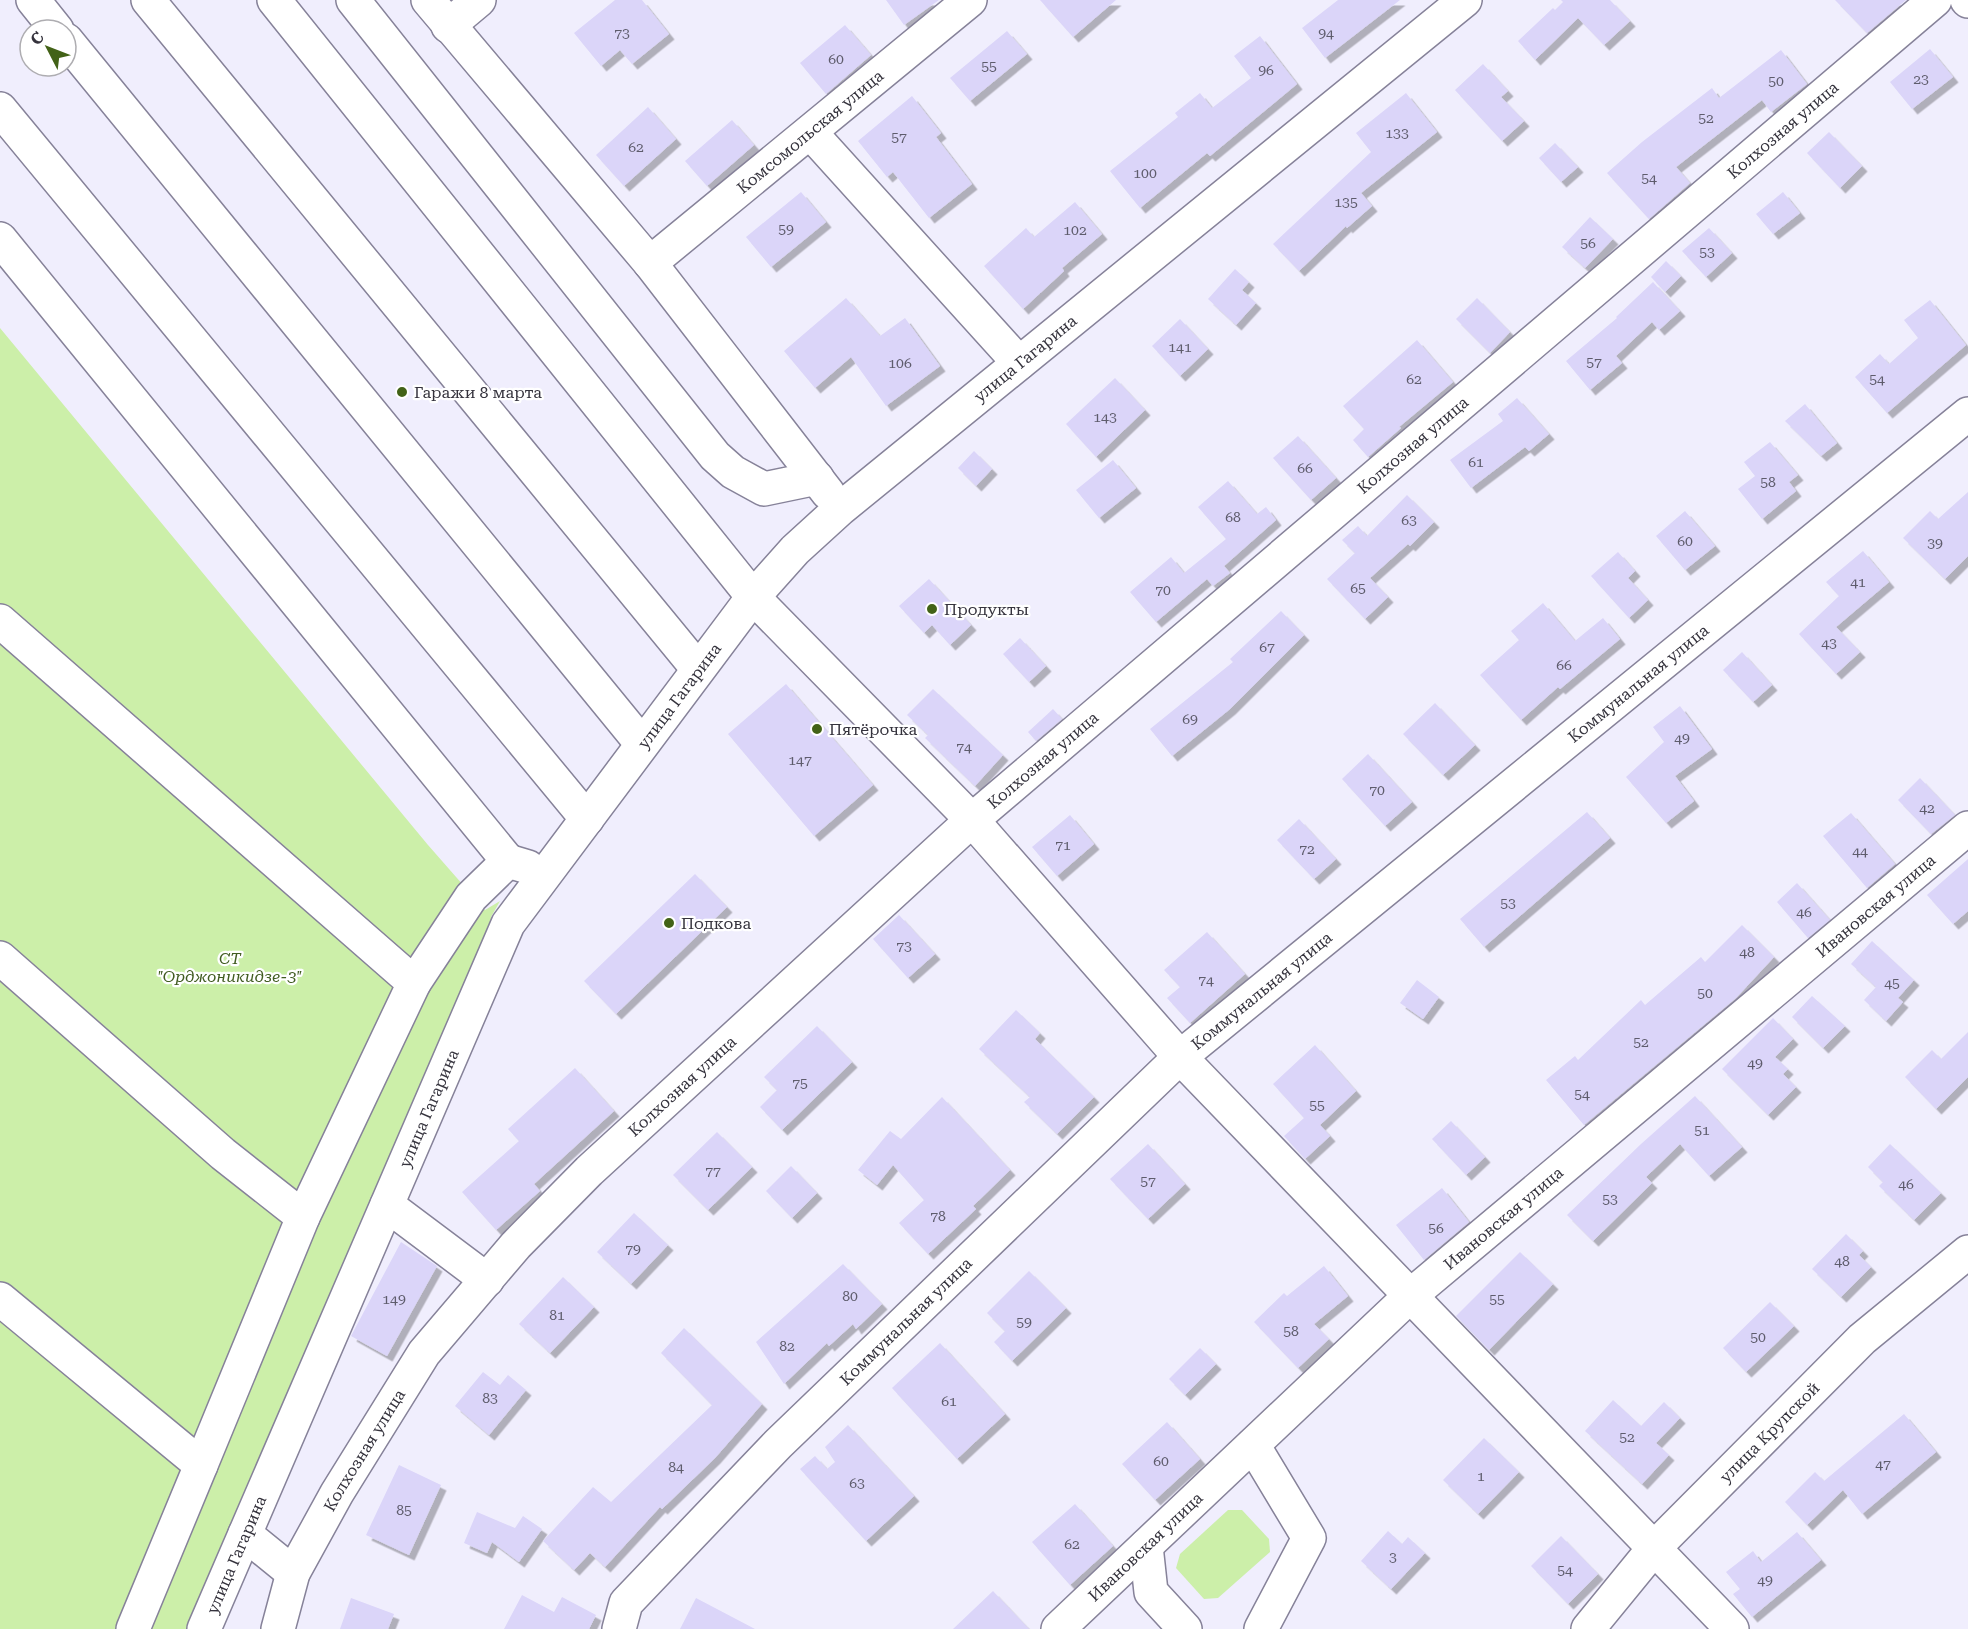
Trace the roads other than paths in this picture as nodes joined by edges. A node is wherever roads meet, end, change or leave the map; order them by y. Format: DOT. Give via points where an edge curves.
graph roads {
  1 [pos="33,0"];
  2 [pos="148,0"];
  3 [pos="274,0"];
  4 [pos="353,0"];
  5 [pos="428,0"];
  6 [pos="479,0"];
  7 [pos="970,0"];
  8 [pos="1465,0"];
  9 [pos="1935,0"];
  10 [pos="47,18"];
  11 [pos="448,26"];
  12 [pos="78,55"];
  13 [pos="0,109"];
  14 [pos="810,132"];
  15 [pos="0,239"];
  16 [pos="650,264"];
  17 [pos="1018,363"];
  18 [pos="1968,414"];
  19 [pos="817,478"];
  20 [pos="840,508"];
  21 [pos="753,597"];
  22 [pos="0,621"];
  23 [pos="698,669"];
  24 [pos="642,744"];
  25 [pos="587,819"];
  26 [pos="972,820"];
  27 [pos="1968,828"];
  28 [pos="508,861"];
  29 [pos="546,874"];
  30 [pos="0,958"];
  31 [pos="414,983"];
  32 [pos="1180,1057"];
  33 [pos="387,1205"];
  34 [pos="303,1216"];
  35 [pos="1968,1252"];
  36 [pos="487,1280"];
  37 [pos="1410,1296"];
  38 [pos="0,1299"];
  39 [pos="1253,1444"];
  40 [pos="201,1465"];
  41 [pos="245,1534"];
  42 [pos="1146,1546"];
  43 [pos="1654,1547"];
  44 [pos="293,1573"];
  45 [pos="133,1629"];
  46 [pos="204,1629"];
  47 [pos="278,1629"];
  48 [pos="619,1629"];
  49 [pos="1058,1629"];
  50 [pos="1185,1629"];
  51 [pos="1261,1629"];
  52 [pos="1588,1629"];
  53 [pos="1732,1629"];
  1 -- 10 [label="street"];
  2 -- 23 [label="street"];
  3 -- 21 [label="street"];
  4 -- 19 [label="street" via="715,456 733,472 764,489"];
  5 -- 11 [label="street"];
  6 -- 11 [label="street"];
  7 -- 14 [label="street, Комсомольская улица"];
  8 -- 17 [label="street, улица Гагарина"];
  9 -- 26 [label="street, Колхозная улица"];
  11 -- 16 [label="street"];
  12 -- 24 [label="street"];
  13 -- 25 [label="street"];
  14 -- 16 [label="street, Комсомольская улица"];
  14 -- 17 [label="street"];
  15 -- 28 [label="street"];
  16 -- 19 [label="street"];
  17 -- 20 [label="street, улица Гагарина"];
  18 -- 32 [label="street, Коммунальная улица"];
  19 -- 20 [label="street"];
  20 -- 21 [label="street, улица Гагарина"];
  21 -- 23 [label="street, улица Гагарина"];
  21 -- 26 [label="street"];
  22 -- 31 [label="street"];
  23 -- 24 [label="street, улица Гагарина"];
  24 -- 25 [label="street, улица Гагарина"];
  25 -- 29 [label="street, улица Гагарина"];
  26 -- 32 [label="street"];
  26 -- 36 [label="street, Колхозная улица" via="589,1172"];
  27 -- 37 [label="street, Ивановская улица"];
  28 -- 29 [label="street"];
  28 -- 31 [label="street" via="471,897"];
  29 -- 33 [label="street, улица Гагарина" via="508,924"];
  30 -- 34 [label="street" via="223,1154"];
  31 -- 34 [label="street"];
  32 -- 37 [label="street"];
  32 -- 48 [label="street, Коммунальная улица" via="778,1444 626,1603"];
  33 -- 36 [label="street"];
  33 -- 41 [label="street, улица Гагарина"];
  34 -- 40 [label="street"];
  35 -- 43 [label="street, улица Крупской" via="1862,1339"];
  36 -- 44 [label="street, Колхозная улица" via="424,1353 337,1493"];
  37 -- 39 [label="street, Ивановская улица"];
  37 -- 43 [label="street"];
  38 -- 40 [label="street"];
  39 -- 42 [label="street, Ивановская улица"];
  39 -- 51 [label="street" via="1309,1538"];
  40 -- 45 [label="street"];
  41 -- 44 [label="street"];
  41 -- 46 [label="street, улица Гагарина"];
  42 -- 49 [label="street, Ивановская улица"];
  42 -- 50 [label="street" via="1150,1592"];
  43 -- 52 [label="street, улица Крупской"];
  43 -- 53 [label="street"];
  44 -- 47 [label="street, Колхозная улица"];
}
